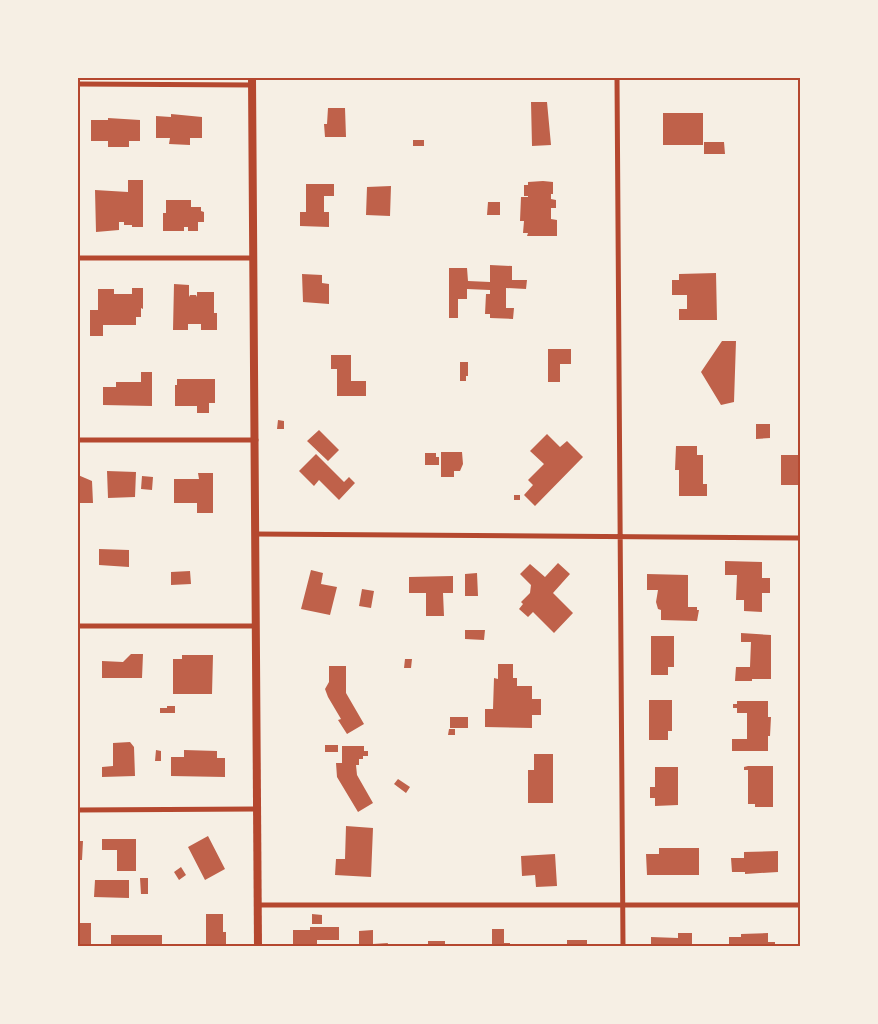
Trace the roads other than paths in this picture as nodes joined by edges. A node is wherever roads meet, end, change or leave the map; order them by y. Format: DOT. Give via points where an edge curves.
graph roads {
  1 [pos="132,78"];
  2 [pos="617,78"];
  3 [pos="252,81"];
  4 [pos="78,84"];
  5 [pos="132,85"];
  6 [pos="78,258"];
  7 [pos="253,258"];
  8 [pos="78,440"];
  9 [pos="256,440"];
  10 [pos="255,534"];
  11 [pos="620,537"];
  12 [pos="800,538"];
  13 [pos="78,626"];
  14 [pos="256,626"];
  15 [pos="257,809"];
  16 [pos="78,810"];
  17 [pos="623,904"];
  18 [pos="258,905"];
  19 [pos="800,905"];
  20 [pos="258,946"];
  21 [pos="623,946"];
  1 -- 5 [label="street"];
  2 -- 11 [label="street"];
  3 -- 5 [label="street"];
  3 -- 7 [label="street"];
  4 -- 5 [label="street"];
  6 -- 7 [label="street"];
  7 -- 9 [label="street"];
  8 -- 9 [label="street"];
  9 -- 10 [label="street"];
  10 -- 11 [label="street"];
  10 -- 14 [label="street"];
  11 -- 12 [label="street"];
  11 -- 17 [label="street"];
  13 -- 14 [label="street"];
  14 -- 15 [label="street"];
  15 -- 16 [label="street"];
  15 -- 18 [label="street"];
  17 -- 18 [label="street"];
  17 -- 19 [label="street"];
  17 -- 21 [label="street"];
  18 -- 20 [label="street"];
}
